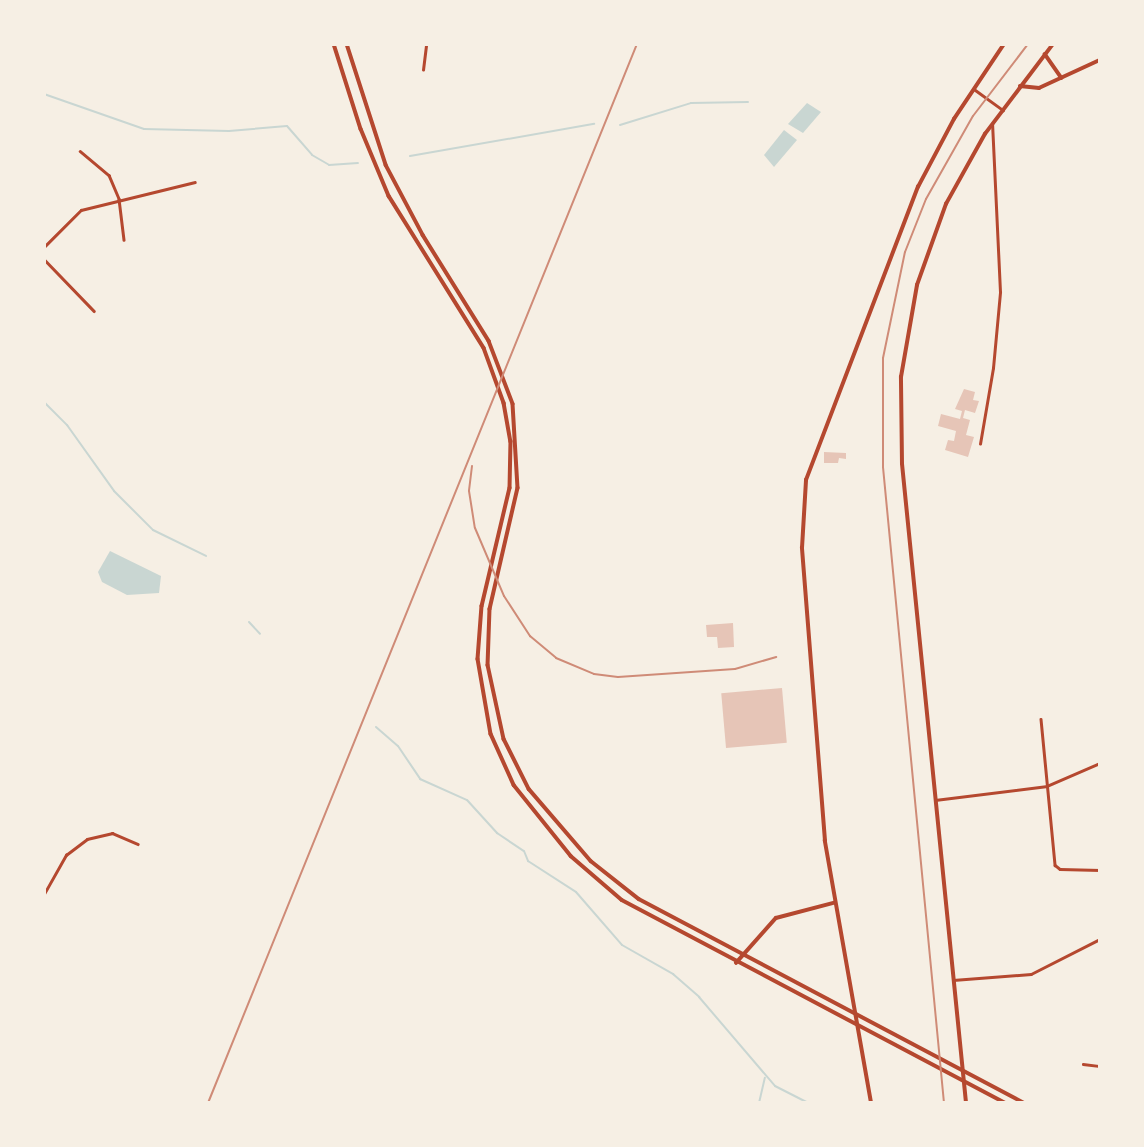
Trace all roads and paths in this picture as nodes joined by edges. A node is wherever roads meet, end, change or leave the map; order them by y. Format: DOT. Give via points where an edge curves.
graph roads {
  1 [pos="334,44"];
  2 [pos="347,44"];
  3 [pos="426,44"];
  4 [pos="1004,44"];
  5 [pos="1053,44"];
  6 [pos="1045,53"];
  7 [pos="1100,60"];
  8 [pos="423,69"];
  9 [pos="1062,78"];
  10 [pos="1020,86"];
  11 [pos="974,88"];
  12 [pos="1003,110"];
  13 [pos="992,124"];
  14 [pos="80,151"];
  15 [pos="195,182"];
  16 [pos="119,199"];
  17 [pos="124,240"];
  18 [pos="44,247"];
  19 [pos="44,259"];
  20 [pos="94,311"];
  21 [pos="980,443"];
  22 [pos="1041,719"];
  23 [pos="1100,763"];
  24 [pos="1047,786"];
  25 [pos="935,800"];
  26 [pos="138,844"];
  27 [pos="1100,870"];
  28 [pos="44,894"];
  29 [pos="833,903"];
  30 [pos="1100,939"];
  31 [pos="742,954"];
  32 [pos="736,963"];
  33 [pos="953,979"];
  34 [pos="1083,1065"];
  35 [pos="1100,1066"];
  36 [pos="871,1103"];
  37 [pos="966,1103"];
  38 [pos="1005,1103"];
  39 [pos="1024,1103"];
  1 -- 32 [label="main road" via="360,129 389,196 477,335 504,403 511,475 485,589 478,659 496,746 523,799 571,856 616,895"];
  2 -- 31 [label="main road" via="360,94 395,183 483,329 509,391 519,475 491,603 488,665 496,711 514,763 565,835 613,880"];
  3 -- 8 [label="street"];
  4 -- 11 [label="main road"];
  5 -- 6 [label="main road"];
  6 -- 9 [label="main road"];
  6 -- 10 [label="main road"];
  7 -- 9 [label="main road"];
  9 -- 10 [label="main road" via="1033,89"];
  10 -- 12 [label="main road"];
  11 -- 12 [label="street"];
  11 -- 29 [label="main road" via="918,187 806,480 802,548"];
  12 -- 13 [label="main road"];
  13 -- 21 [label="street" via="1000,292"];
  13 -- 25 [label="main road" via="963,170 933,237 914,299 901,377 902,464"];
  14 -- 16 [label="street" via="104,168"];
  15 -- 16 [label="street"];
  16 -- 17 [label="street"];
  16 -- 18 [label="street" via="81,210"];
  19 -- 20 [label="street"];
  22 -- 24 [label="street"];
  23 -- 24 [label="street"];
  24 -- 25 [label="street"];
  24 -- 27 [label="street" via="1055,865"];
  25 -- 33 [label="main road"];
  26 -- 28 [label="street" via="112,833 87,839 66,855"];
  29 -- 31 [label="main road" via="782,915"];
  29 -- 36 [label="main road"];
  30 -- 33 [label="street" via="1031,974"];
  31 -- 32 [label="main road"];
  31 -- 39 [label="main road"];
  32 -- 38 [label="main road"];
  33 -- 37 [label="main road"];
  34 -- 35 [label="street"];
}
